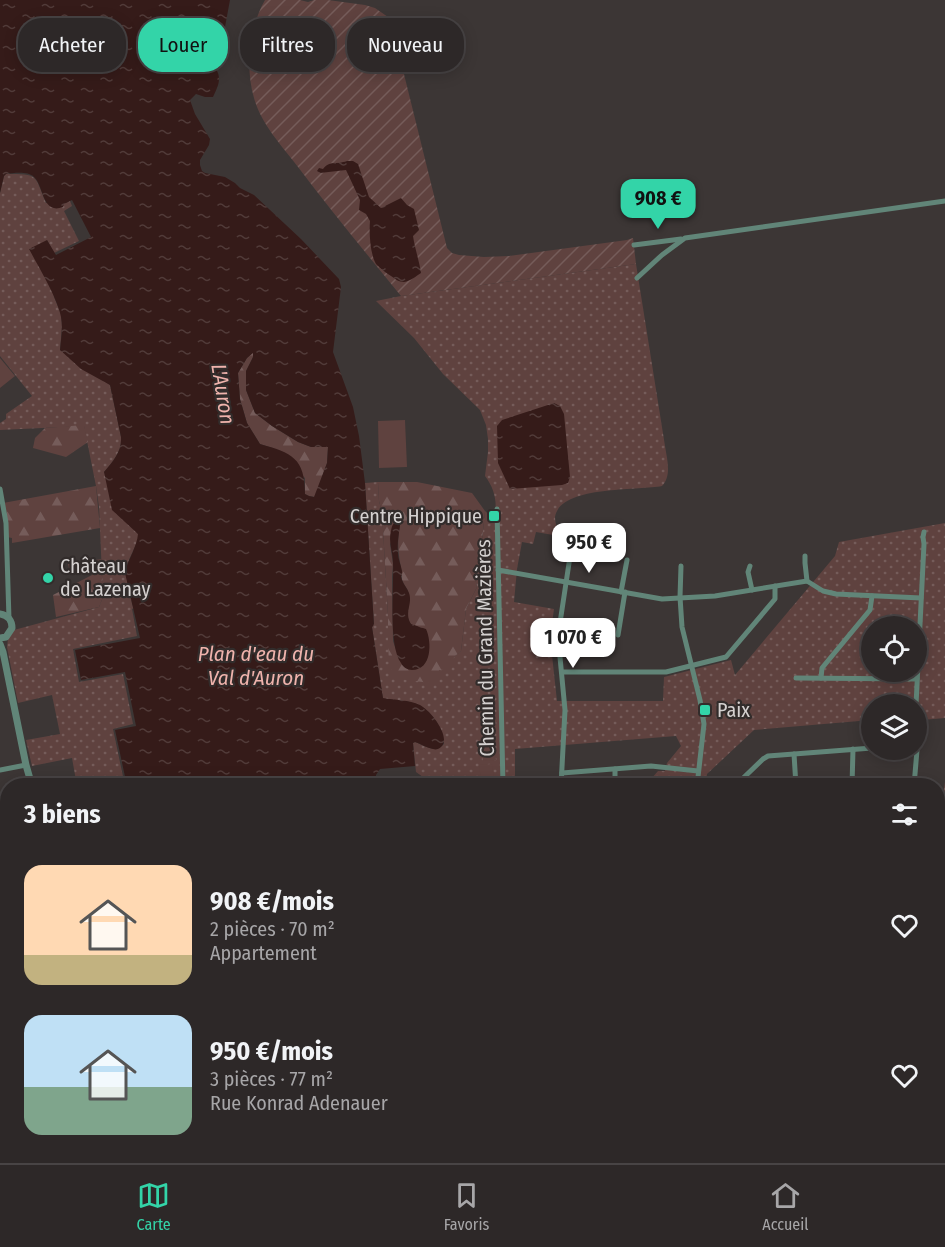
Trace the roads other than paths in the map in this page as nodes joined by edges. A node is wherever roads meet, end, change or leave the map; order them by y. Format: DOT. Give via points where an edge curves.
graph roads {
  1 [pos="945,201"];
  2 [pos="685,238"];
  3 [pos="634,245"];
  4 [pos="637,278"];
  5 [pos="0,489"];
  6 [pos="497,509"];
  7 [pos="924,532"];
  8 [pos="571,550"];
  9 [pos="805,556"];
  10 [pos="627,560"];
  11 [pos="681,566"];
  12 [pos="750,566"];
  13 [pos="498,570"];
  14 [pos="807,581"];
  15 [pos="565,582"];
  16 [pos="775,586"];
  17 [pos="752,590"];
  18 [pos="623,592"];
  19 [pos="872,596"];
  20 [pos="680,597"];
  21 [pos="921,598"];
  22 [pos="3,614"];
  23 [pos="920,616"];
  24 [pos="618,635"];
  25 [pos="3,637"];
  26 [pos="0,644"];
  27 [pos="3,652"];
  28 [pos="691,666"];
  29 [pos="562,672"];
  30 [pos="796,678"];
  31 [pos="821,678"];
  32 [pos="861,678"];
  33 [pos="853,749"];
  34 [pos="861,749"];
  35 [pos="794,754"];
  36 [pos="916,760"];
  37 [pos="26,765"];
  38 [pos="615,769"];
  39 [pos="0,770"];
  40 [pos="698,771"];
  41 [pos="562,773"];
  42 [pos="30,778"];
  43 [pos="503,778"];
  44 [pos="562,778"];
  45 [pos="615,778"];
  46 [pos="697,778"];
  47 [pos="743,778"];
  48 [pos="796,778"];
  49 [pos="852,778"];
  50 [pos="915,778"];
  1 -- 2 [label="street"];
  2 -- 3 [label="street"];
  2 -- 4 [label="street"];
  5 -- 22 [label="street" via="6,523"];
  6 -- 13 [label="street, Chemin du Grand Mazières"];
  7 -- 21 [label="street"];
  8 -- 15 [label="street"];
  9 -- 14 [label="street"];
  10 -- 18 [label="street"];
  11 -- 20 [label="street"];
  12 -- 17 [label="street"];
  13 -- 15 [label="street"];
  13 -- 43 [label="street, Chemin du Grand Mazières"];
  14 -- 16 [label="street"];
  14 -- 19 [label="street" via="829,593"];
  15 -- 18 [label="street"];
  15 -- 29 [label="street" via="558,636"];
  16 -- 17 [label="street"];
  16 -- 28 [label="street" via="776,599 728,655"];
  17 -- 20 [label="street"];
  18 -- 20 [label="street" via="662,599"];
  18 -- 24 [label="street"];
  19 -- 21 [label="street"];
  19 -- 31 [label="street" via="870,610 822,668"];
  20 -- 28 [label="street"];
  21 -- 23 [label="street"];
  22 -- 25 [label="street" via="12,628"];
  25 -- 27 [label="street"];
  26 -- 27 [label="street"];
  27 -- 37 [label="street"];
  28 -- 29 [label="street" via="662,673"];
  28 -- 40 [label="street" via="704,724"];
  29 -- 41 [label="street"];
  30 -- 31 [label="street"];
  31 -- 32 [label="street"];
  33 -- 34 [label="street"];
  33 -- 35 [label="street"];
  33 -- 49 [label="street"];
  35 -- 47 [label="street" via="765,757"];
  35 -- 48 [label="street"];
  36 -- 50 [label="street"];
  37 -- 39 [label="street"];
  37 -- 42 [label="street"];
  38 -- 40 [label="street" via="656,766"];
  38 -- 41 [label="street"];
  38 -- 45 [label="street"];
  40 -- 46 [label="street"];
  41 -- 44 [label="street"];
}
